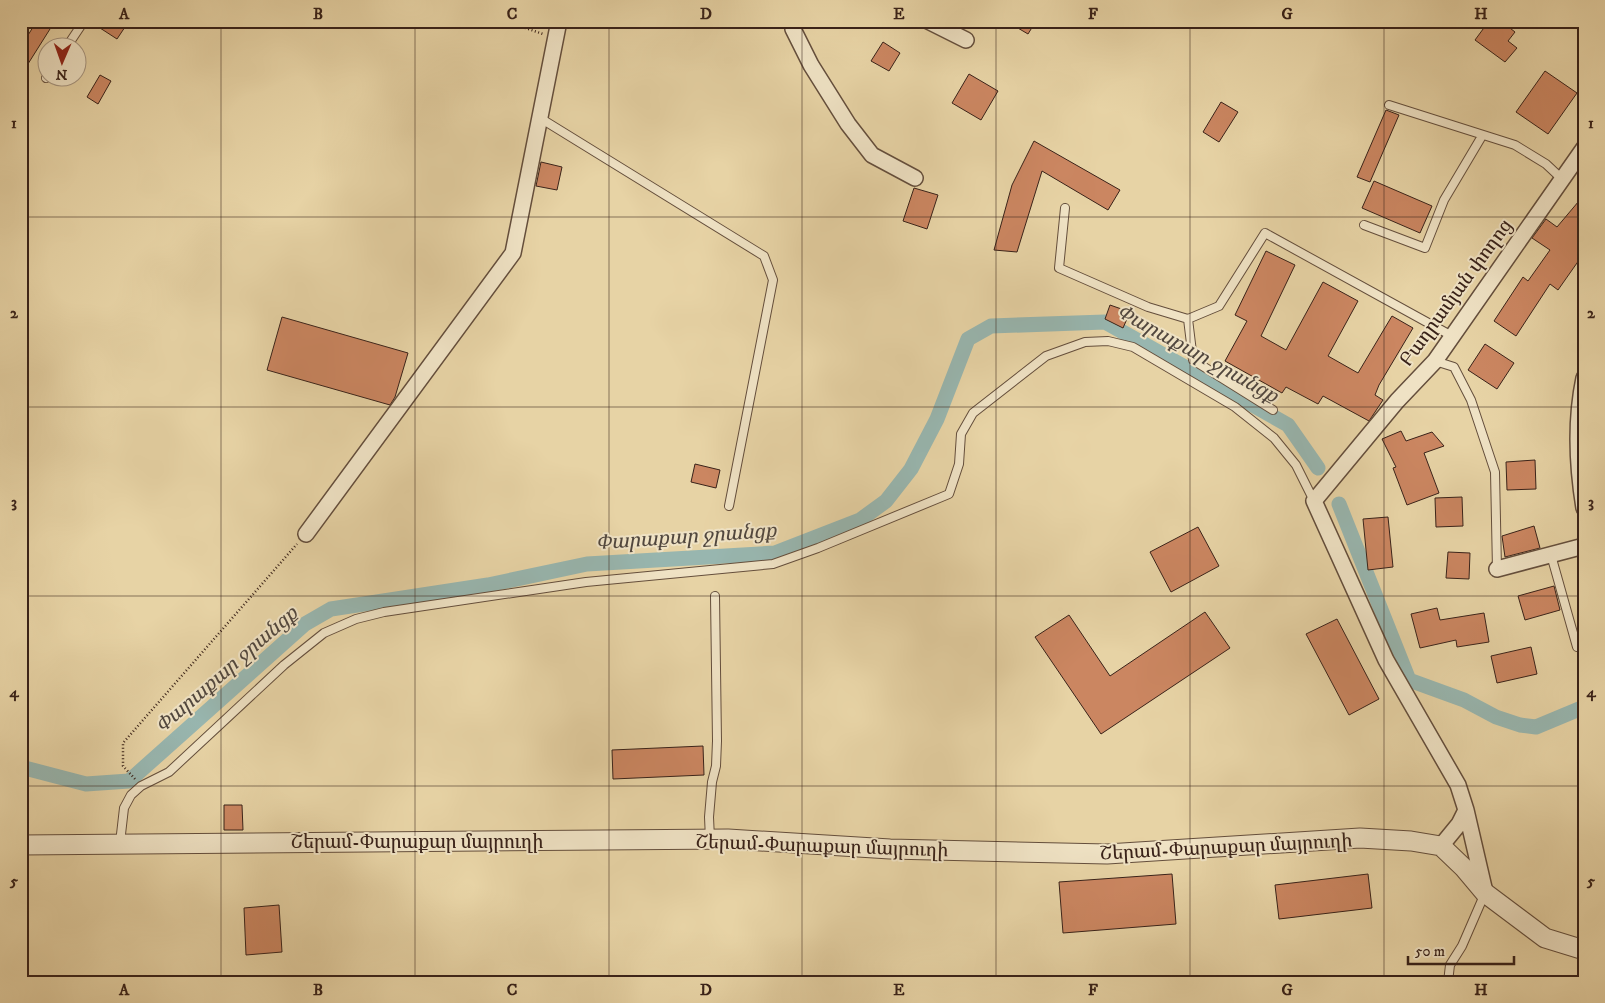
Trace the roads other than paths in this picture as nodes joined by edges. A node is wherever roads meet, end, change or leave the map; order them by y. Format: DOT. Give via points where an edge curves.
graph roads {
  1 [pos="84,21"];
  2 [pos="560,21"];
  3 [pos="795,21"];
  4 [pos="928,21"];
  5 [pos="73,38"];
  6 [pos="966,40"];
  7 [pos="1389,105"];
  8 [pos="540,118"];
  9 [pos="1482,136"];
  10 [pos="1584,148"];
  11 [pos="915,178"];
  12 [pos="1562,178"];
  13 [pos="1065,208"];
  14 [pos="1364,225"];
  15 [pos="1188,319"];
  16 [pos="1452,336"];
  17 [pos="1435,361"];
  18 [pos="1584,378"];
  19 [pos="1273,410"];
  20 [pos="1314,501"];
  21 [pos="729,506"];
  22 [pos="1584,508"];
  23 [pos="306,534"];
  24 [pos="1584,546"];
  25 [pos="1551,555"];
  26 [pos="1497,569"];
  27 [pos="715,596"];
  28 [pos="1577,647"];
  29 [pos="1466,810"];
  30 [pos="710,839"];
  31 [pos="120,844"];
  32 [pos="21,845"];
  33 [pos="1441,846"];
  34 [pos="1485,893"];
  35 [pos="1584,950"];
  36 [pos="1448,982"];
  1 -- 5 [label="lane"];
  2 -- 8 [label="street"];
  3 -- 11 [label="street" via="793,29 811,65 848,124 872,155"];
  4 -- 6 [label="street"];
  7 -- 9 [label="lane"];
  8 -- 21 [label="lane" via="764,256 773,280"];
  8 -- 23 [label="street" via="513,253"];
  9 -- 12 [label="lane" via="1515,145"];
  9 -- 14 [label="lane" via="1444,200 1425,248"];
  10 -- 12 [label="street, Բաղրամյան փողոց"];
  12 -- 16 [label="street, Բաղրամյան փողոց"];
  13 -- 15 [label="lane" via="1059,268 1148,307"];
  15 -- 16 [label="lane" via="1219,306 1265,233"];
  15 -- 19 [label="lane" via="1193,360"];
  16 -- 17 [label="street, Բաղրամյան փողոց"];
  17 -- 20 [label="street, Բաղրամյան փողոց" via="1397,400"];
  17 -- 26 [label="lane" via="1454,367 1471,400 1495,472"];
  18 -- 22 [label="street" via="1580,398 1578,471"];
  20 -- 29 [label="street" via="1386,660 1458,785"];
  20 -- 31 [label="lane" via="1296,465 1274,438 1235,407 1133,347 1108,341 1085,342 1046,356 973,413 961,434 959,464 949,494 773,564 586,582 384,612 356,619 324,633 284,665 169,772 141,786 131,795 124,808"];
  24 -- 25 [label="street"];
  25 -- 26 [label="street"];
  25 -- 28 [label="lane"];
  27 -- 30 [label="lane" via="717,741 709,817"];
  29 -- 33 [label="street"];
  29 -- 34 [label="street"];
  30 -- 31 [label="street, Շերամ-Փարաքար մայրուղի"];
  30 -- 33 [label="street, Շերամ-Փարաքար մայրուղի" via="890,849 1107,854 1360,838"];
  31 -- 32 [label="street, Շերամ-Փարաքար մայրուղի"];
  33 -- 34 [label="street"];
  34 -- 35 [label="street" via="1545,938"];
  34 -- 36 [label="lane" via="1450,965"];
}
